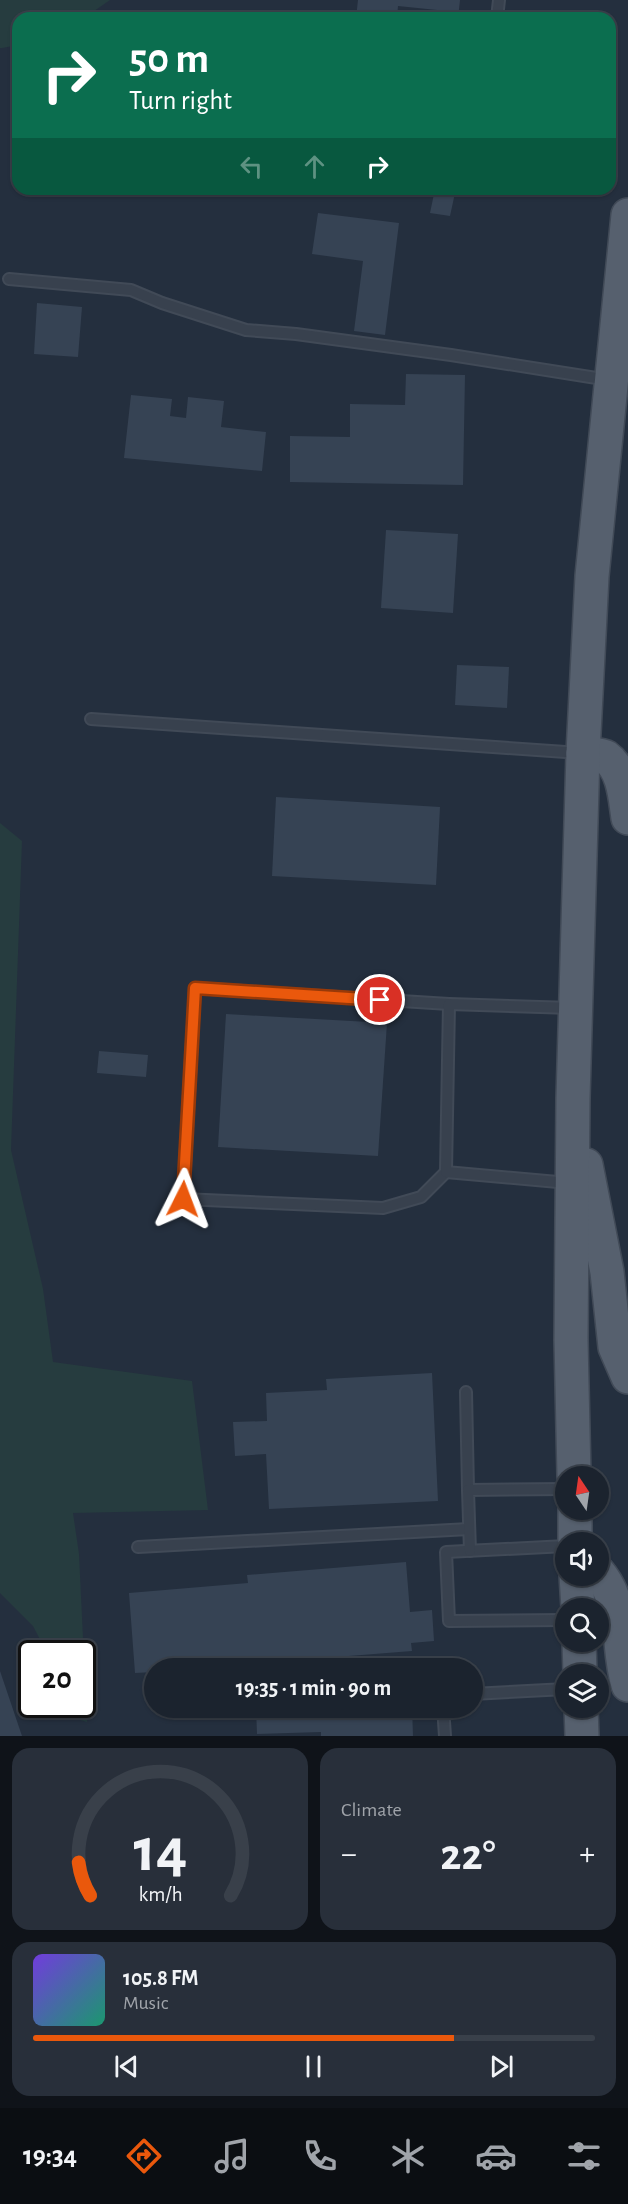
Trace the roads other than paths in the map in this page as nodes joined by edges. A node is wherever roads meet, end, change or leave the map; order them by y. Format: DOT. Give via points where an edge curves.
graph roads {
  1 [pos="628,214"];
  2 [pos="9,279"];
  3 [pos="620,389"];
  4 [pos="91,719"];
  5 [pos="583,753"];
  6 [pos="628,818"];
  7 [pos="449,1004"];
  8 [pos="576,1008"];
  9 [pos="573,1098"];
  10 [pos="446,1172"];
  11 [pos="572,1184"];
  12 [pos="628,1377"];
  13 [pos="466,1392"];
  14 [pos="574,1466"];
  15 [pos="555,1489"];
  16 [pos="468,1490"];
  17 [pos="469,1529"];
  18 [pos="138,1547"];
  19 [pos="555,1547"];
  20 [pos="470,1551"];
  21 [pos="607,1586"];
  22 [pos="555,1620"];
  23 [pos="628,1685"];
  24 [pos="555,1690"];
  25 [pos="483,1693"];
  26 [pos="444,1718"];
  27 [pos="581,1718"];
  28 [pos="445,1736"];
  29 [pos="582,1736"];
  1 -- 3 [label="main road" via="618,313"];
  2 -- 3 [label="lane" via="131,290 246,330 452,355"];
  3 -- 5 [label="main road" via="592,576"];
  4 -- 5 [label="lane"];
  5 -- 6 [label="main road" via="605,756 617,770"];
  5 -- 8 [label="main road"];
  7 -- 8 [label="lane"];
  7 -- 10 [label="lane"];
  7 -- 10 [label="lane" via="195,988 183,1199 383,1208 422,1197"];
  8 -- 9 [label="main road"];
  9 -- 11 [label="main road"];
  9 -- 12 [label="main road" via="607,1272 615,1347"];
  10 -- 11 [label="lane"];
  11 -- 14 [label="main road"];
  13 -- 16 [label="lane"];
  15 -- 16 [label="lane"];
  16 -- 17 [label="lane"];
  17 -- 18 [label="lane"];
  17 -- 20 [label="lane"];
  19 -- 20 [label="lane"];
  20 -- 22 [label="lane" via="446,1552 449,1621"];
  21 -- 23 [label="main road" via="619,1616"];
  24 -- 25 [label="lane"];
  26 -- 28 [label="lane"];
  27 -- 29 [label="main road"];
}
